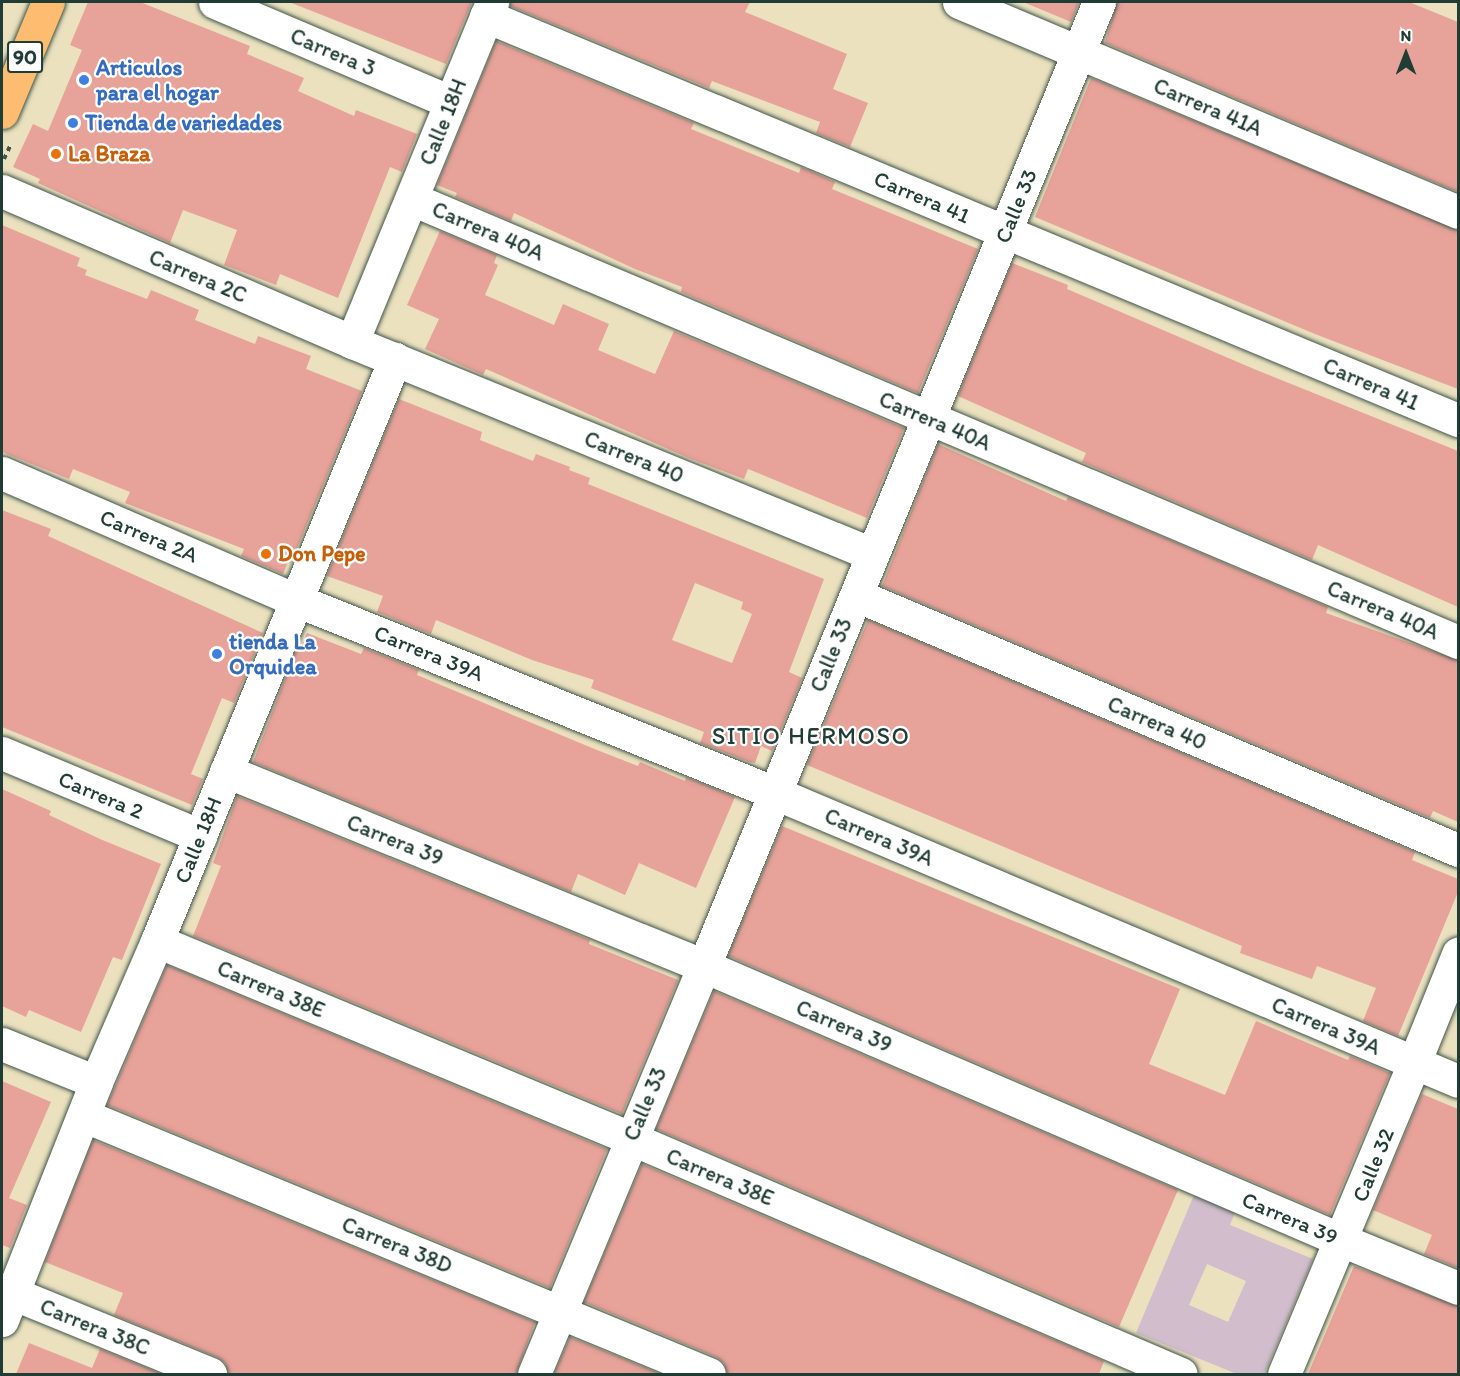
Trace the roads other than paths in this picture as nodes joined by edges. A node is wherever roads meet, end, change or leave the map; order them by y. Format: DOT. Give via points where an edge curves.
graph roads {
  1 [pos="48,2"];
  2 [pos="215,2"];
  3 [pos="959,2"];
  4 [pos="1099,2"];
  5 [pos="489,9"];
  6 [pos="1078,52"];
  7 [pos="451,102"];
  8 [pos="2,111"];
  9 [pos="2,191"];
  10 [pos="412,199"];
  11 [pos="1458,212"];
  12 [pos="1005,232"];
  13 [pos="352,342"];
  14 [pos="395,359"];
  15 [pos="929,419"];
  16 [pos="1458,420"];
  17 [pos="2,473"];
  18 [pos="872,554"];
  19 [pos="856,595"];
  20 [pos="296,600"];
  21 [pos="1458,642"];
  22 [pos="2,753"];
  23 [pos="226,771"];
  24 [pos="775,793"];
  25 [pos="200,836"];
  26 [pos="1458,850"];
  27 [pos="156,942"];
  28 [pos="1458,954"];
  29 [pos="704,966"];
  30 [pos="2,1044"];
  31 [pos="1414,1064"];
  32 [pos="1458,1081"];
  33 [pos="96,1082"];
  34 [pos="85,1116"];
  35 [pos="630,1138"];
  36 [pos="1341,1240"];
  37 [pos="1458,1288"];
  38 [pos="5,1309"];
  39 [pos="561,1312"];
  40 [pos="210,1374"];
  41 [pos="534,1374"];
  42 [pos="709,1374"];
  43 [pos="1181,1374"];
  44 [pos="1284,1374"];
  1 -- 8 [label="highway, 90"];
  2 -- 7 [label="street, Carrera 3"];
  3 -- 6 [label="street, Carrera 41A"];
  4 -- 6 [label="street, Calle 33"];
  5 -- 7 [label="street, Calle 18H"];
  5 -- 12 [label="street, Carrera 41"];
  6 -- 11 [label="street, Carrera 41A"];
  6 -- 12 [label="street, Calle 33"];
  7 -- 10 [label="street, Calle 18H"];
  9 -- 13 [label="street, Carrera 2C"];
  10 -- 13 [label="street, Calle 18H"];
  10 -- 15 [label="street, Carrera 40A"];
  12 -- 15 [label="street, Calle 33"];
  12 -- 16 [label="street, Carrera 41"];
  13 -- 14 [label="street, Carrera 2C"];
  14 -- 18 [label="street, Carrera 40"];
  14 -- 20 [label="street, Calle 18H"];
  15 -- 18 [label="street, Calle 33"];
  15 -- 21 [label="street, Carrera 40A"];
  17 -- 20 [label="street, Carrera 2A"];
  18 -- 19 [label="street, Calle 33"];
  19 -- 24 [label="street, Calle 33"];
  19 -- 26 [label="street, Carrera 40"];
  20 -- 23 [label="street, Calle 18H"];
  20 -- 24 [label="street, Carrera 39A"];
  22 -- 25 [label="street, Carrera 2"];
  23 -- 25 [label="street, Calle 18H"];
  23 -- 29 [label="street, Carrera 39"];
  24 -- 29 [label="street, Calle 33"];
  24 -- 31 [label="street, Carrera 39A"];
  25 -- 27 [label="street, Calle 18H"];
  27 -- 33 [label="street, Calle 18H"];
  27 -- 35 [label="street, Carrera 38E"];
  28 -- 31 [label="street, Calle 32"];
  29 -- 35 [label="street, Calle 33"];
  29 -- 36 [label="street, Carrera 39"];
  30 -- 33 [label="street"];
  31 -- 32 [label="street, Carrera 39A"];
  31 -- 36 [label="street, Calle 32"];
  33 -- 34 [label="street, Calle 18H"];
  34 -- 38 [label="street, Calle 18H"];
  34 -- 39 [label="street, Carrera 38D"];
  35 -- 39 [label="street, Calle 33"];
  35 -- 43 [label="street, Carrera 38E"];
  36 -- 37 [label="street, Carrera 39"];
  36 -- 44 [label="street, Calle 32"];
  38 -- 40 [label="street, Carrera 38C"];
  39 -- 41 [label="street, Calle 33"];
  39 -- 42 [label="street, Carrera 38D"];
}
